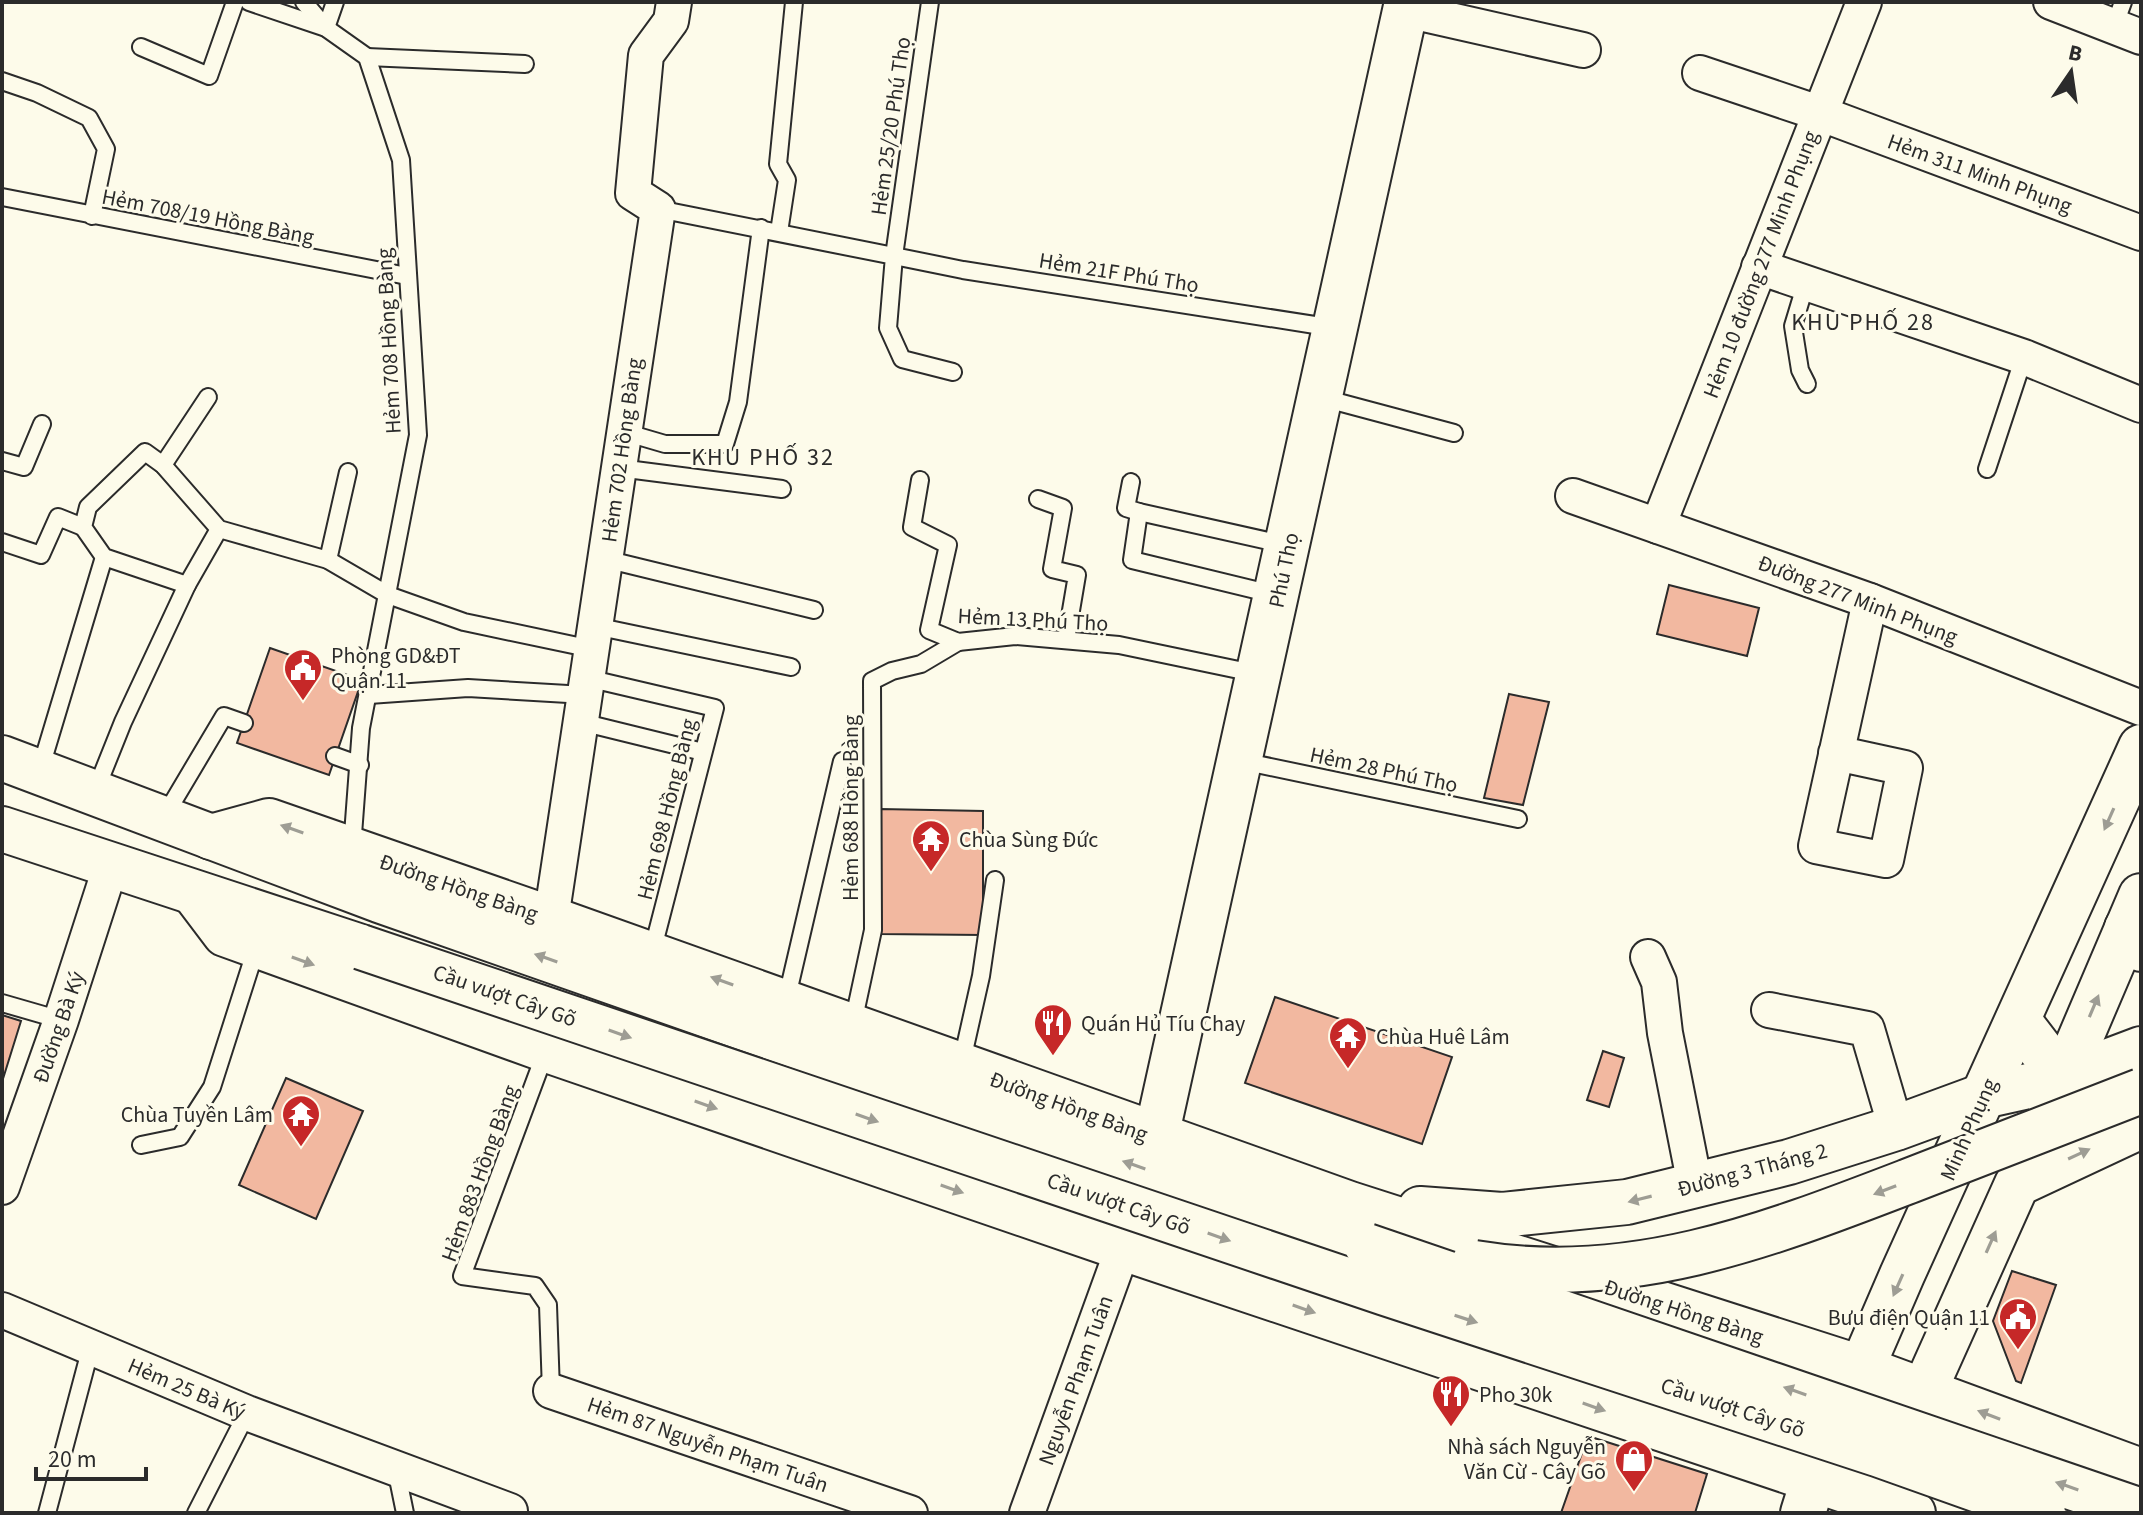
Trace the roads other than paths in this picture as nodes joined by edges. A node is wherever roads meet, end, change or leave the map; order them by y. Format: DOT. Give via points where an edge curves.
graph roads {
  1 [pos="235,2"];
  2 [pos="249,2"];
  3 [pos="304,2"];
  4 [pos="335,2"];
  5 [pos="674,2"];
  6 [pos="794,2"];
  7 [pos="930,2"];
  8 [pos="1864,2"];
  9 [pos="2051,2"];
  10 [pos="1406,6"];
  11 [pos="2126,22"];
  12 [pos="326,28"];
  13 [pos="141,47"];
  14 [pos="1583,50"];
  15 [pos="367,57"];
  16 [pos="525,64"];
  17 [pos="1700,73"];
  18 [pos="2,81"];
  19 [pos="1819,113"];
  20 [pos="2,197"];
  21 [pos="658,209"];
  22 [pos="92,216"];
  23 [pos="761,228"];
  24 [pos="779,232"];
  25 [pos="2141,233"];
  26 [pos="894,256"];
  27 [pos="1759,267"];
  28 [pos="407,276"];
  29 [pos="1806,283"];
  30 [pos="1337,329"];
  31 [pos="2024,357"];
  32 [pos="953,372"];
  33 [pos="1807,384"];
  34 [pos="208,397"];
  35 [pos="1321,398"];
  36 [pos="2141,405"];
  37 [pos="42,424"];
  38 [pos="624,432"];
  39 [pos="1454,433"];
  40 [pos="2,461"];
  41 [pos="163,465"];
  42 [pos="619,468"];
  43 [pos="1987,469"];
  44 [pos="348,472"];
  45 [pos="920,480"];
  46 [pos="1131,482"];
  47 [pos="782,489"];
  48 [pos="1573,496"];
  49 [pos="1038,499"];
  50 [pos="1139,512"];
  51 [pos="1658,526"];
  52 [pos="83,527"];
  53 [pos="219,529"];
  54 [pos="2,542"];
  55 [pos="1288,545"];
  56 [pos="104,557"];
  57 [pos="605,559"];
  58 [pos="328,560"];
  59 [pos="187,585"];
  60 [pos="388,595"];
  61 [pos="1277,595"];
  62 [pos="1870,601"];
  63 [pos="814,610"];
  64 [pos="1066,640"];
  65 [pos="958,642"];
  66 [pos="791,667"];
  67 [pos="588,674"];
  68 [pos="1260,674"];
  69 [pos="369,695"];
  70 [pos="2141,708"];
  71 [pos="244,723"];
  72 [pos="2141,747"];
  73 [pos="703,752"];
  74 [pos="1836,753"];
  75 [pos="335,756"];
  76 [pos="842,761"];
  77 [pos="1240,761"];
  78 [pos="21,765"];
  79 [pos="360,765"];
  80 [pos="94,793"];
  81 [pos="163,819"];
  82 [pos="1518,819"];
  83 [pos="2,829"];
  84 [pos="211,837"];
  85 [pos="351,850"];
  86 [pos="111,865"];
  87 [pos="995,880"];
  88 [pos="194,893"];
  89 [pos="551,919"];
  90 [pos="2136,924"];
  91 [pos="257,944"];
  92 [pos="651,955"];
  93 [pos="1648,957"];
  94 [pos="2,1003"];
  95 [pos="785,1003"];
  96 [pos="1769,1010"];
  97 [pos="61,1020"];
  98 [pos="2018,1020"];
  99 [pos="852,1027"];
  100 [pos="2141,1049"];
  101 [pos="547,1050"];
  102 [pos="960,1067"];
  103 [pos="2064,1078"];
  104 [pos="2141,1091"];
  105 [pos="1983,1096"];
  106 [pos="1896,1128"];
  107 [pos="2132,1130"];
  108 [pos="1156,1137"];
  109 [pos="141,1145"];
  110 [pos="2017,1184"];
  111 [pos="1695,1185"];
  112 [pos="2,1187"];
  113 [pos="1350,1204"];
  114 [pos="1367,1246"];
  115 [pos="1123,1248"];
  116 [pos="1560,1272"];
  117 [pos="2,1310"];
  118 [pos="91,1347"];
  119 [pos="1861,1368"];
  120 [pos="1520,1382"];
  121 [pos="551,1391"];
  122 [pos="1926,1391"];
  123 [pos="247,1413"];
  124 [pos="396,1468"];
  125 [pos="2141,1471"];
  126 [pos="1808,1497"];
  127 [pos="1868,1506"];
  128 [pos="510,1511"];
  129 [pos="2141,1511"];
  130 [pos="47,1513"];
  131 [pos="196,1513"];
  132 [pos="405,1513"];
  133 [pos="910,1513"];
  134 [pos="1027,1513"];
  135 [pos="1913,1513"];
  136 [pos="2043,1513"];
  1 -- 13 [label="lane" via="209,76"];
  2 -- 12 [label="lane"];
  3 -- 12 [label="lane"];
  4 -- 12 [label="lane"];
  5 -- 21 [label="street" via="671,21 646,55 633,193"];
  6 -- 24 [label="lane" via="778,164 787,180"];
  7 -- 26 [label="lane, Hẻm 25/20 Phú Thọ"];
  8 -- 19 [label="street, Hẻm 10 đường 277 Minh Phụng"];
  9 -- 11 [label="street"];
  10 -- 14 [label="street"];
  10 -- 30 [label="main road, Phú Thọ"];
  12 -- 15 [label="lane"];
  15 -- 16 [label="lane"];
  15 -- 28 [label="lane, Hẻm 708 Hồng Bàng" via="401,160"];
  17 -- 19 [label="street, Hẻm 311 Minh Phụng"];
  18 -- 22 [label="lane" via="89,118 106,149"];
  19 -- 25 [label="street, Hẻm 311 Minh Phụng"];
  19 -- 27 [label="street, Hẻm 10 đường 277 Minh Phụng"];
  20 -- 22 [label="lane, Hẻm 708/19 Hồng Bàng"];
  21 -- 23 [label="lane, Hẻm 21F Phú Thọ"];
  21 -- 38 [label="street, Hẻm 702 Hồng Bàng"];
  22 -- 28 [label="lane, Hẻm 708/19 Hồng Bàng"];
  23 -- 24 [label="lane, Hẻm 21F Phú Thọ"];
  23 -- 38 [label="lane" via="738,402 725,444 665,444"];
  24 -- 26 [label="lane, Hẻm 21F Phú Thọ"];
  26 -- 30 [label="lane, Hẻm 21F Phú Thọ"];
  26 -- 32 [label="lane, Hẻm 25/20 Phú Thọ" via="888,328 902,359"];
  27 -- 29 [label="street"];
  27 -- 51 [label="street, Hẻm 10 đường 277 Minh Phụng"];
  28 -- 60 [label="lane, Hẻm 708 Hồng Bàng" via="418,435"];
  29 -- 31 [label="street"];
  29 -- 33 [label="lane" via="1793,326"];
  30 -- 35 [label="main road, Phú Thọ"];
  31 -- 36 [label="street"];
  31 -- 43 [label="lane"];
  34 -- 41 [label="lane"];
  35 -- 39 [label="lane"];
  35 -- 55 [label="main road, Phú Thọ"];
  37 -- 40 [label="lane" via="24,467"];
  38 -- 42 [label="street, Hẻm 702 Hồng Bàng"];
  41 -- 52 [label="lane" via="145,452 88,507"];
  41 -- 53 [label="lane"];
  42 -- 47 [label="lane"];
  42 -- 57 [label="street, Hẻm 702 Hồng Bàng"];
  44 -- 58 [label="lane"];
  45 -- 65 [label="lane, Hẻm 13 Phú Thọ" via="912,527 948,545 929,630"];
  46 -- 50 [label="lane" via="1126,508"];
  48 -- 51 [label="street, Đường 277 Minh Phụng"];
  49 -- 64 [label="lane" via="1063,508 1052,569 1077,575"];
  50 -- 55 [label="lane"];
  50 -- 61 [label="lane" via="1132,560"];
  51 -- 62 [label="street, Đường 277 Minh Phụng"];
  52 -- 54 [label="lane" via="58,517 41,555"];
  52 -- 56 [label="lane"];
  53 -- 58 [label="lane"];
  53 -- 59 [label="lane"];
  55 -- 61 [label="main road, Phú Thọ"];
  56 -- 59 [label="lane"];
  56 -- 78 [label="lane"];
  57 -- 63 [label="lane"];
  57 -- 67 [label="street, Hẻm 702 Hồng Bàng"];
  58 -- 60 [label="lane"];
  59 -- 80 [label="lane"];
  60 -- 67 [label="lane"];
  60 -- 69 [label="lane, Hẻm 708 Hồng Bàng"];
  61 -- 68 [label="main road, Phú Thọ"];
  62 -- 70 [label="street, Đường 277 Minh Phụng"];
  62 -- 74 [label="street"];
  64 -- 65 [label="lane, Hẻm 13 Phú Thọ" via="1015,636"];
  64 -- 68 [label="lane, Hẻm 13 Phú Thọ" via="1119,645"];
  65 -- 99 [label="lane, Hẻm 688 Hồng Bàng" via="921,664 872,681 873,930"];
  66 -- 67 [label="lane"];
  67 -- 69 [label="lane"];
  67 -- 73 [label="lane"];
  67 -- 73 [label="lane, Hẻm 698 Hồng Bàng" via="715,708"];
  67 -- 89 [label="street, Hẻm 702 Hồng Bàng"];
  68 -- 77 [label="main road, Phú Thọ"];
  69 -- 79 [label="lane, Hẻm 708 Hồng Bàng"];
  71 -- 81 [label="lane" via="224,716"];
  72 -- 98 [label="main road, Minh Phụng, one-way"];
  73 -- 92 [label="lane, Hẻm 698 Hồng Bàng"];
  75 -- 79 [label="lane"];
  76 -- 95 [label="lane"];
  77 -- 82 [label="lane, Hẻm 28 Phú Thọ"];
  77 -- 108 [label="main road, Phú Thọ"];
  78 -- 80 [label="main road"];
  79 -- 85 [label="lane, Hẻm 708 Hồng Bàng"];
  80 -- 81 [label="main road"];
  81 -- 84 [label="main road"];
  83 -- 86 [label="main road"];
  85 -- 84 [label="main road, Đường Hồng Bàng, one-way" via="269,821"];
  114 -- 84 [label="main road, Cầu vượt Cây Gõ, one-way"];
  85 -- 89 [label="main road, Đường Hồng Bàng"];
  86 -- 88 [label="main road"];
  86 -- 97 [label="street, Đường Bà Ký"];
  87 -- 102 [label="lane"];
  88 -- 91 [label="main road" via="225,934"];
  88 -- 136 [label="main road, Cầu vượt Cây Gõ, one-way, bridge"];
  89 -- 92 [label="main road, Đường Hồng Bàng"];
  103 -- 90 [label="main road, one-way"];
  91 -- 101 [label="main road, one-way"];
  91 -- 109 [label="lane" via="212,1087 180,1137"];
  95 -- 92 [label="main road, Đường Hồng Bàng, one-way"];
  93 -- 111 [label="street" via="1659,982"];
  94 -- 97 [label="lane"];
  95 -- 99 [label="main road, Đường Hồng Bàng"];
  96 -- 106 [label="street" via="1867,1029"];
  97 -- 112 [label="street, Đường Bà Ký"];
  98 -- 103 [label="main road"];
  98 -- 105 [label="main road, Minh Phụng"];
  99 -- 102 [label="main road, Đường Hồng Bàng"];
  100 -- 103 [label="main road, Đường 3 Tháng 2"];
  101 -- 115 [label="main road, one-way"];
  101 -- 121 [label="lane, Hẻm 883 Hồng Bàng" via="462,1276 535,1286 548,1305"];
  102 -- 108 [label="main road, Đường Hồng Bàng"];
  103 -- 105 [label="main road, Đường 3 Tháng 2"];
  103 -- 107 [label="main road" via="2084,1107"];
  103 -- 110 [label="main road"];
  104 -- 114 [label="main road, Cầu vượt Cây Gõ, one-way, bridge" via="1796,1225 1666,1260 1612,1269 1519,1270"];
  105 -- 106 [label="main road, Đường 3 Tháng 2"];
  105 -- 119 [label="main road, Minh Phụng, one-way"];
  106 -- 111 [label="main road, Đường 3 Tháng 2"];
  110 -- 107 [label="main road, one-way"];
  108 -- 113 [label="main road, Đường Hồng Bàng"];
  122 -- 110 [label="main road, one-way"];
  111 -- 113 [label="main road, Đường 3 Tháng 2, one-way" via="1627,1202 1502,1215"];
  113 -- 116 [label="main road, Đường Hồng Bàng"];
  129 -- 114 [label="main road, Cầu vượt Cây Gõ, one-way, bridge"];
  115 -- 120 [label="main road, one-way"];
  115 -- 134 [label="street, Nguyễn Phạm Tuân"];
  116 -- 119 [label="main road, Đường Hồng Bàng"];
  116 -- 120 [label="main road" via="1568,1324 1561,1344"];
  117 -- 118 [label="street, Hẻm 25 Bà Ký"];
  118 -- 123 [label="street, Hẻm 25 Bà Ký"];
  118 -- 130 [label="lane"];
  119 -- 122 [label="main road, Đường Hồng Bàng"];
  119 -- 126 [label="main road, Minh Phụng"];
  120 -- 126 [label="main road, one-way"];
  121 -- 133 [label="street, Hẻm 87 Nguyễn Phạm Tuân"];
  125 -- 122 [label="main road, Đường Hồng Bàng, one-way"];
  122 -- 127 [label="main road"];
  123 -- 124 [label="street, Hẻm 25 Bà Ký"];
  123 -- 131 [label="lane"];
  124 -- 128 [label="street, Hẻm 25 Bà Ký"];
  124 -- 132 [label="lane"];
  126 -- 127 [label="main road"];
  127 -- 135 [label="main road"];
}
